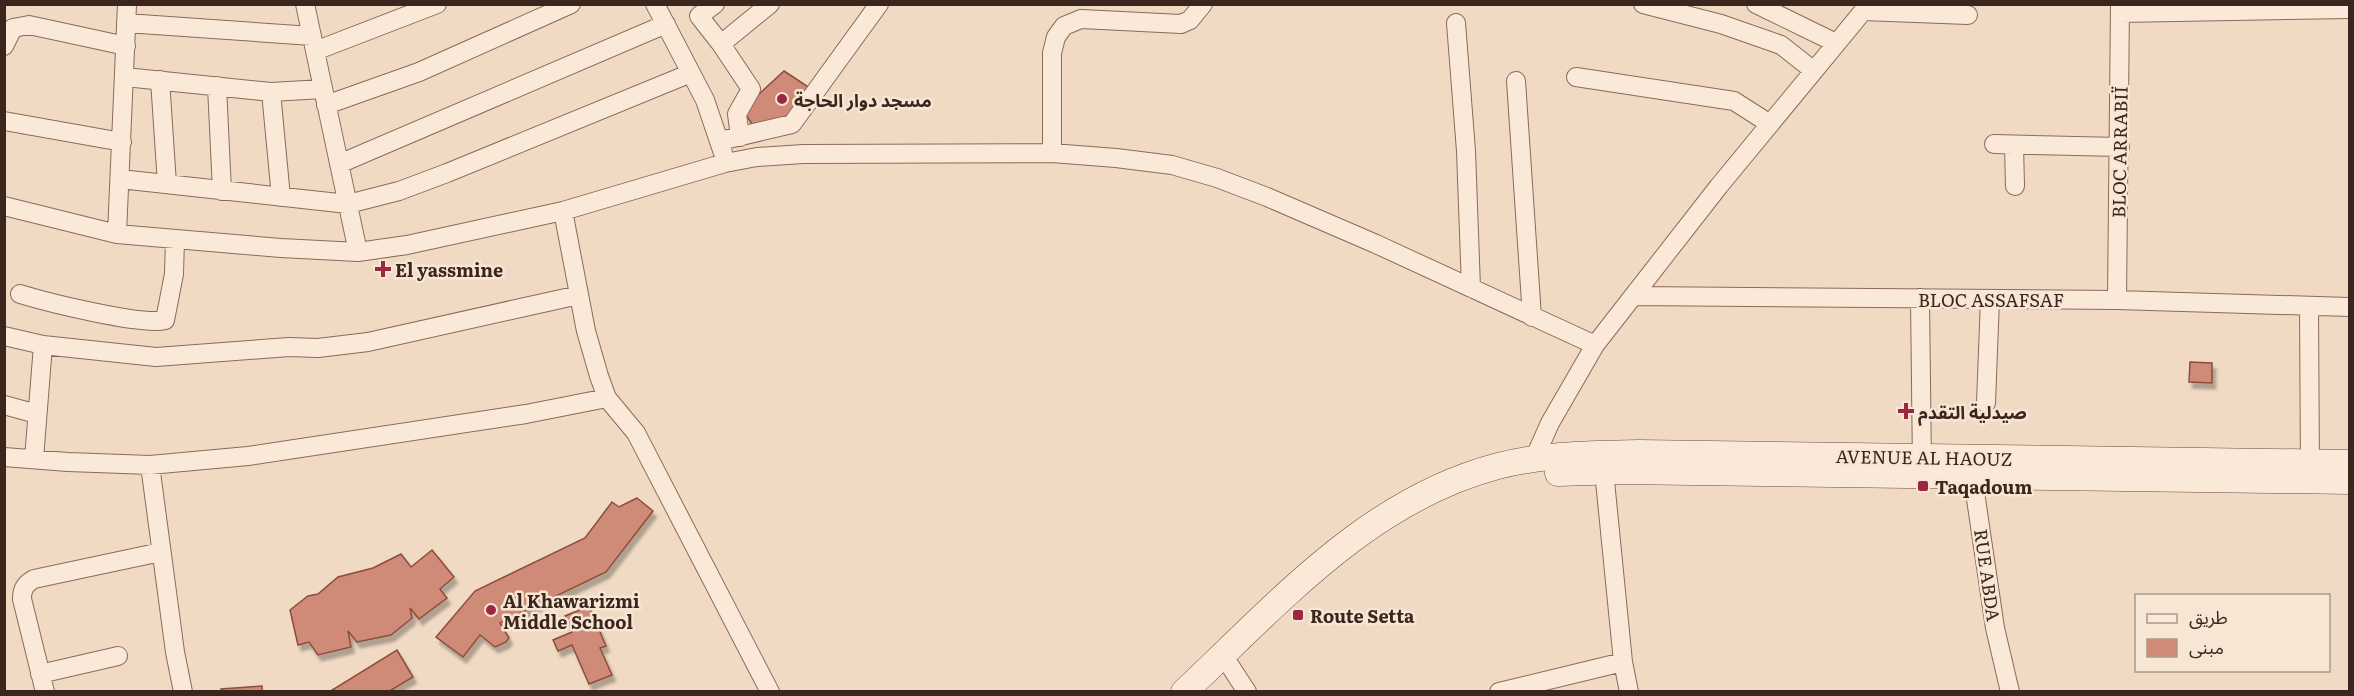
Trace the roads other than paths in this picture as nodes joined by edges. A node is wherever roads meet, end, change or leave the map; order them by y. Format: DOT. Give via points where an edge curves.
graph roads {
  1 [pos="127,4"];
  2 [pos="305,4"];
  3 [pos="437,4"];
  4 [pos="571,4"];
  5 [pos="656,4"];
  6 [pos="714,4"];
  7 [pos="770,4"];
  8 [pos="879,4"];
  9 [pos="1203,4"];
  10 [pos="1643,4"];
  11 [pos="1755,4"];
  12 [pos="1866,8"];
  13 [pos="2120,9"];
  14 [pos="2349,9"];
  15 [pos="694,10"];
  16 [pos="394,12"];
  17 [pos="1968,15"];
  18 [pos="126,23"];
  19 [pos="1456,23"];
  20 [pos="666,24"];
  21 [pos="313,44"];
  22 [pos="721,44"];
  23 [pos="1836,44"];
  24 [pos="4,46"];
  25 [pos="126,46"];
  26 [pos="1814,71"];
  27 [pos="691,73"];
  28 [pos="125,77"];
  29 [pos="1576,77"];
  30 [pos="160,80"];
  31 [pos="1516,81"];
  32 [pos="217,86"];
  33 [pos="271,92"];
  34 [pos="325,97"];
  35 [pos="4,121"];
  36 [pos="1770,124"];
  37 [pos="740,137"];
  38 [pos="720,141"];
  39 [pos="122,142"];
  40 [pos="1994,144"];
  41 [pos="2014,145"];
  42 [pos="2120,147"];
  43 [pos="1052,153"];
  44 [pos="725,163"];
  45 [pos="339,164"];
  46 [pos="120,179"];
  47 [pos="167,184"];
  48 [pos="2015,186"];
  49 [pos="222,190"];
  50 [pos="281,197"];
  51 [pos="348,204"];
  52 [pos="4,206"];
  53 [pos="563,211"];
  54 [pos="117,234"];
  55 [pos="175,239"];
  56 [pos="358,252"];
  57 [pos="1471,288"];
  58 [pos="21,294"];
  59 [pos="579,295"];
  60 [pos="1633,296"];
  61 [pos="1920,298"];
  62 [pos="1990,299"];
  63 [pos="2117,300"];
  64 [pos="2349,307"];
  65 [pos="2309,308"];
  66 [pos="1532,317"];
  67 [pos="4,336"];
  68 [pos="42,345"];
  69 [pos="1595,345"];
  70 [pos="607,398"];
  71 [pos="1986,403"];
  72 [pos="4,405"];
  73 [pos="37,414"];
  74 [pos="4,457"];
  75 [pos="34,459"];
  76 [pos="1534,459"];
  77 [pos="2349,462"];
  78 [pos="1603,463"];
  79 [pos="150,465"];
  80 [pos="1922,466"];
  81 [pos="1972,467"];
  82 [pos="2310,472"];
  83 [pos="1502,474"];
  84 [pos="2349,481"];
  85 [pos="162,552"];
  86 [pos="118,656"];
  87 [pos="1228,661"];
  88 [pos="1623,662"];
  89 [pos="42,683"];
  90 [pos="183,692"];
  91 [pos="770,692"];
  92 [pos="1184,692"];
  93 [pos="1208,692"];
  94 [pos="1247,692"];
  95 [pos="1499,692"];
  96 [pos="1629,692"];
  97 [pos="2010,692"];
  1 -- 18 [label="street"];
  2 -- 21 [label="street"];
  3 -- 16 [label="street"];
  4 -- 34 [label="street" via="419,72"];
  5 -- 20 [label="street"];
  6 -- 15 [label="street"];
  7 -- 22 [label="street"];
  8 -- 37 [label="street" via="792,124"];
  9 -- 43 [label="street" via="1190,21 1181,24 1081,19 1064,27 1056,37 1052,53"];
  10 -- 26 [label="street" via="1721,24 1781,45"];
  11 -- 23 [label="street"];
  12 -- 17 [label="street"];
  12 -- 23 [label="street"];
  13 -- 14 [label="street"];
  13 -- 42 [label="street, BLOC ARRABIÏ"];
  15 -- 22 [label="street"];
  16 -- 21 [label="street"];
  18 -- 21 [label="street"];
  18 -- 25 [label="street"];
  19 -- 57 [label="street"];
  20 -- 27 [label="street"];
  20 -- 45 [label="street"];
  21 -- 34 [label="street"];
  22 -- 37 [label="street" via="751,89 737,114"];
  23 -- 26 [label="street"];
  24 -- 25 [label="street" via="9,32 20,25"];
  25 -- 28 [label="street"];
  26 -- 36 [label="street"];
  27 -- 38 [label="street"];
  27 -- 51 [label="street" via="447,173"];
  28 -- 30 [label="street"];
  28 -- 39 [label="street"];
  29 -- 36 [label="street" via="1734,101"];
  30 -- 32 [label="street"];
  30 -- 47 [label="street"];
  31 -- 66 [label="street"];
  32 -- 33 [label="street"];
  32 -- 49 [label="street"];
  33 -- 34 [label="street"];
  33 -- 50 [label="street"];
  34 -- 45 [label="street"];
  35 -- 39 [label="street"];
  36 -- 60 [label="street"];
  37 -- 38 [label="street"];
  38 -- 44 [label="street"];
  39 -- 46 [label="street"];
  40 -- 41 [label="street"];
  41 -- 42 [label="street"];
  41 -- 48 [label="street"];
  42 -- 63 [label="street, BLOC ARRABIÏ"];
  43 -- 44 [label="street" via="803,154"];
  43 -- 57 [label="street" via="1172,165 1217,178 1314,216"];
  44 -- 53 [label="street"];
  45 -- 51 [label="street"];
  46 -- 47 [label="street"];
  46 -- 54 [label="street"];
  47 -- 49 [label="street"];
  49 -- 50 [label="street"];
  50 -- 51 [label="street"];
  51 -- 56 [label="street"];
  52 -- 54 [label="street"];
  53 -- 56 [label="street"];
  53 -- 59 [label="street"];
  54 -- 55 [label="street"];
  55 -- 56 [label="street"];
  55 -- 58 [label="street" via="174,274 165,320 111,315"];
  57 -- 66 [label="street"];
  59 -- 68 [label="street" via="413,333 326,347 156,357"];
  59 -- 70 [label="street" via="590,348"];
  60 -- 61 [label="street, BLOC ASSAFSAF"];
  60 -- 69 [label="street"];
  61 -- 62 [label="street, BLOC ASSAFSAF"];
  61 -- 80 [label="street"];
  62 -- 63 [label="street, BLOC ASSAFSAF"];
  62 -- 71 [label="street"];
  63 -- 65 [label="street, BLOC ASSAFSAF"];
  64 -- 65 [label="street, BLOC ASSAFSAF"];
  65 -- 82 [label="street"];
  66 -- 69 [label="street"];
  67 -- 68 [label="street"];
  68 -- 73 [label="street"];
  69 -- 76 [label="street"];
  70 -- 79 [label="street" via="259,454"];
  70 -- 91 [label="street" via="636,433"];
  72 -- 73 [label="street"];
  73 -- 75 [label="street"];
  74 -- 75 [label="street"];
  75 -- 79 [label="street"];
  76 -- 78 [label="main road, AVENUE AL HAOUZ"];
  76 -- 83 [label="main road, AVENUE AL HAOUZ"];
  77 -- 82 [label="main road, AVENUE AL HAOUZ"];
  78 -- 80 [label="main road, AVENUE AL HAOUZ"];
  78 -- 83 [label="main road, AVENUE AL HAOUZ" via="1560,473"];
  78 -- 88 [label="street"];
  79 -- 85 [label="street"];
  80 -- 81 [label="main road, AVENUE AL HAOUZ"];
  81 -- 82 [label="main road, AVENUE AL HAOUZ"];
  81 -- 97 [label="street, RUE ABDA" via="1995,628"];
  82 -- 84 [label="main road, AVENUE AL HAOUZ"];
  83 -- 87 [label="main road" via="1425,493 1375,521 1329,556"];
  85 -- 89 [label="street" via="34,579 26,584 22,599"];
  85 -- 90 [label="street"];
  86 -- 89 [label="street"];
  87 -- 92 [label="main road"];
  87 -- 93 [label="main road"];
  87 -- 94 [label="street"];
  88 -- 95 [label="street"];
  88 -- 96 [label="street"];
}
